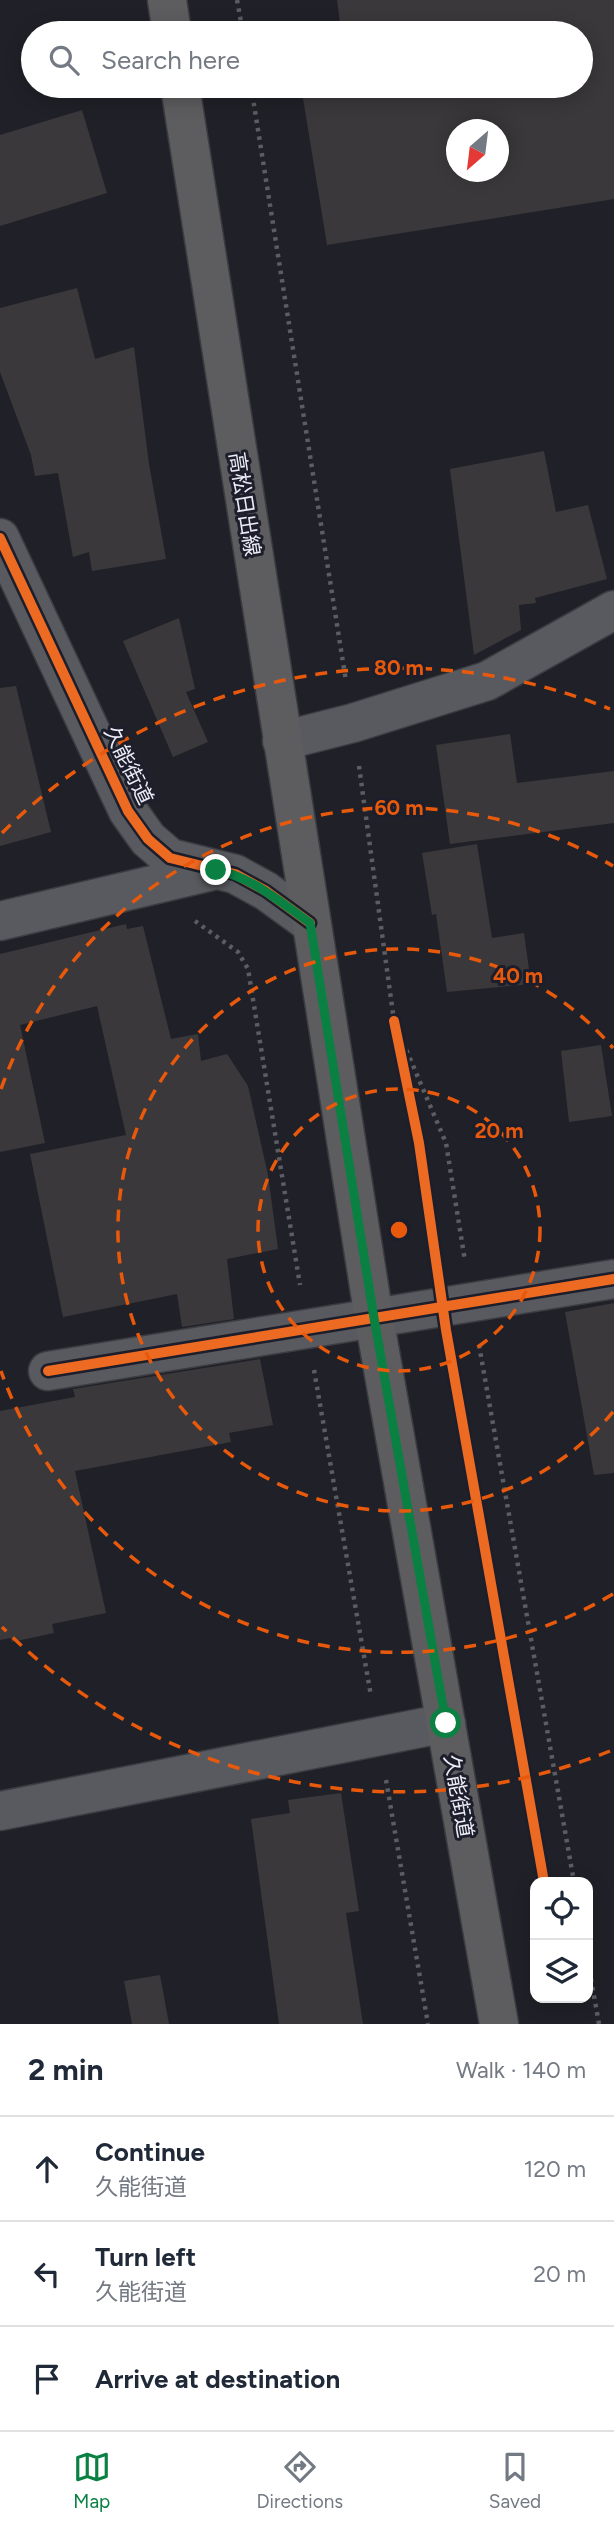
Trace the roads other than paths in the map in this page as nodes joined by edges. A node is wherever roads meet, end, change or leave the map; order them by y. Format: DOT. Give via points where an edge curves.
graph roads {
  1 [pos="167,0"];
  2 [pos="170,21"];
  3 [pos="182,98"];
  4 [pos="0,538"];
  5 [pos="614,610"];
  6 [pos="282,741"];
  7 [pos="216,870"];
  8 [pos="0,921"];
  9 [pos="310,923"];
  10 [pos="614,1279"];
  11 [pos="374,1318"];
  12 [pos="48,1371"];
  13 [pos="446,1723"];
  14 [pos="0,1811"];
  15 [pos="499,2024"];
  1 -- 2 [label="main road"];
  3 -- 6 [label="main road, 高松日出線"];
  4 -- 7 [label="street, 久能街道" via="128,811 148,839 170,858"];
  5 -- 6 [label="street" via="487,681"];
  6 -- 9 [label="main road, 高松日出線"];
  7 -- 8 [label="street"];
  7 -- 9 [label="street, 久能街道" via="235,874 266,891"];
  9 -- 11 [label="main road, 久能街道"];
  10 -- 11 [label="street"];
  11 -- 12 [label="street"];
  11 -- 13 [label="main road, 久能街道"];
  13 -- 14 [label="street"];
  13 -- 15 [label="main road, 久能街道"];
}
